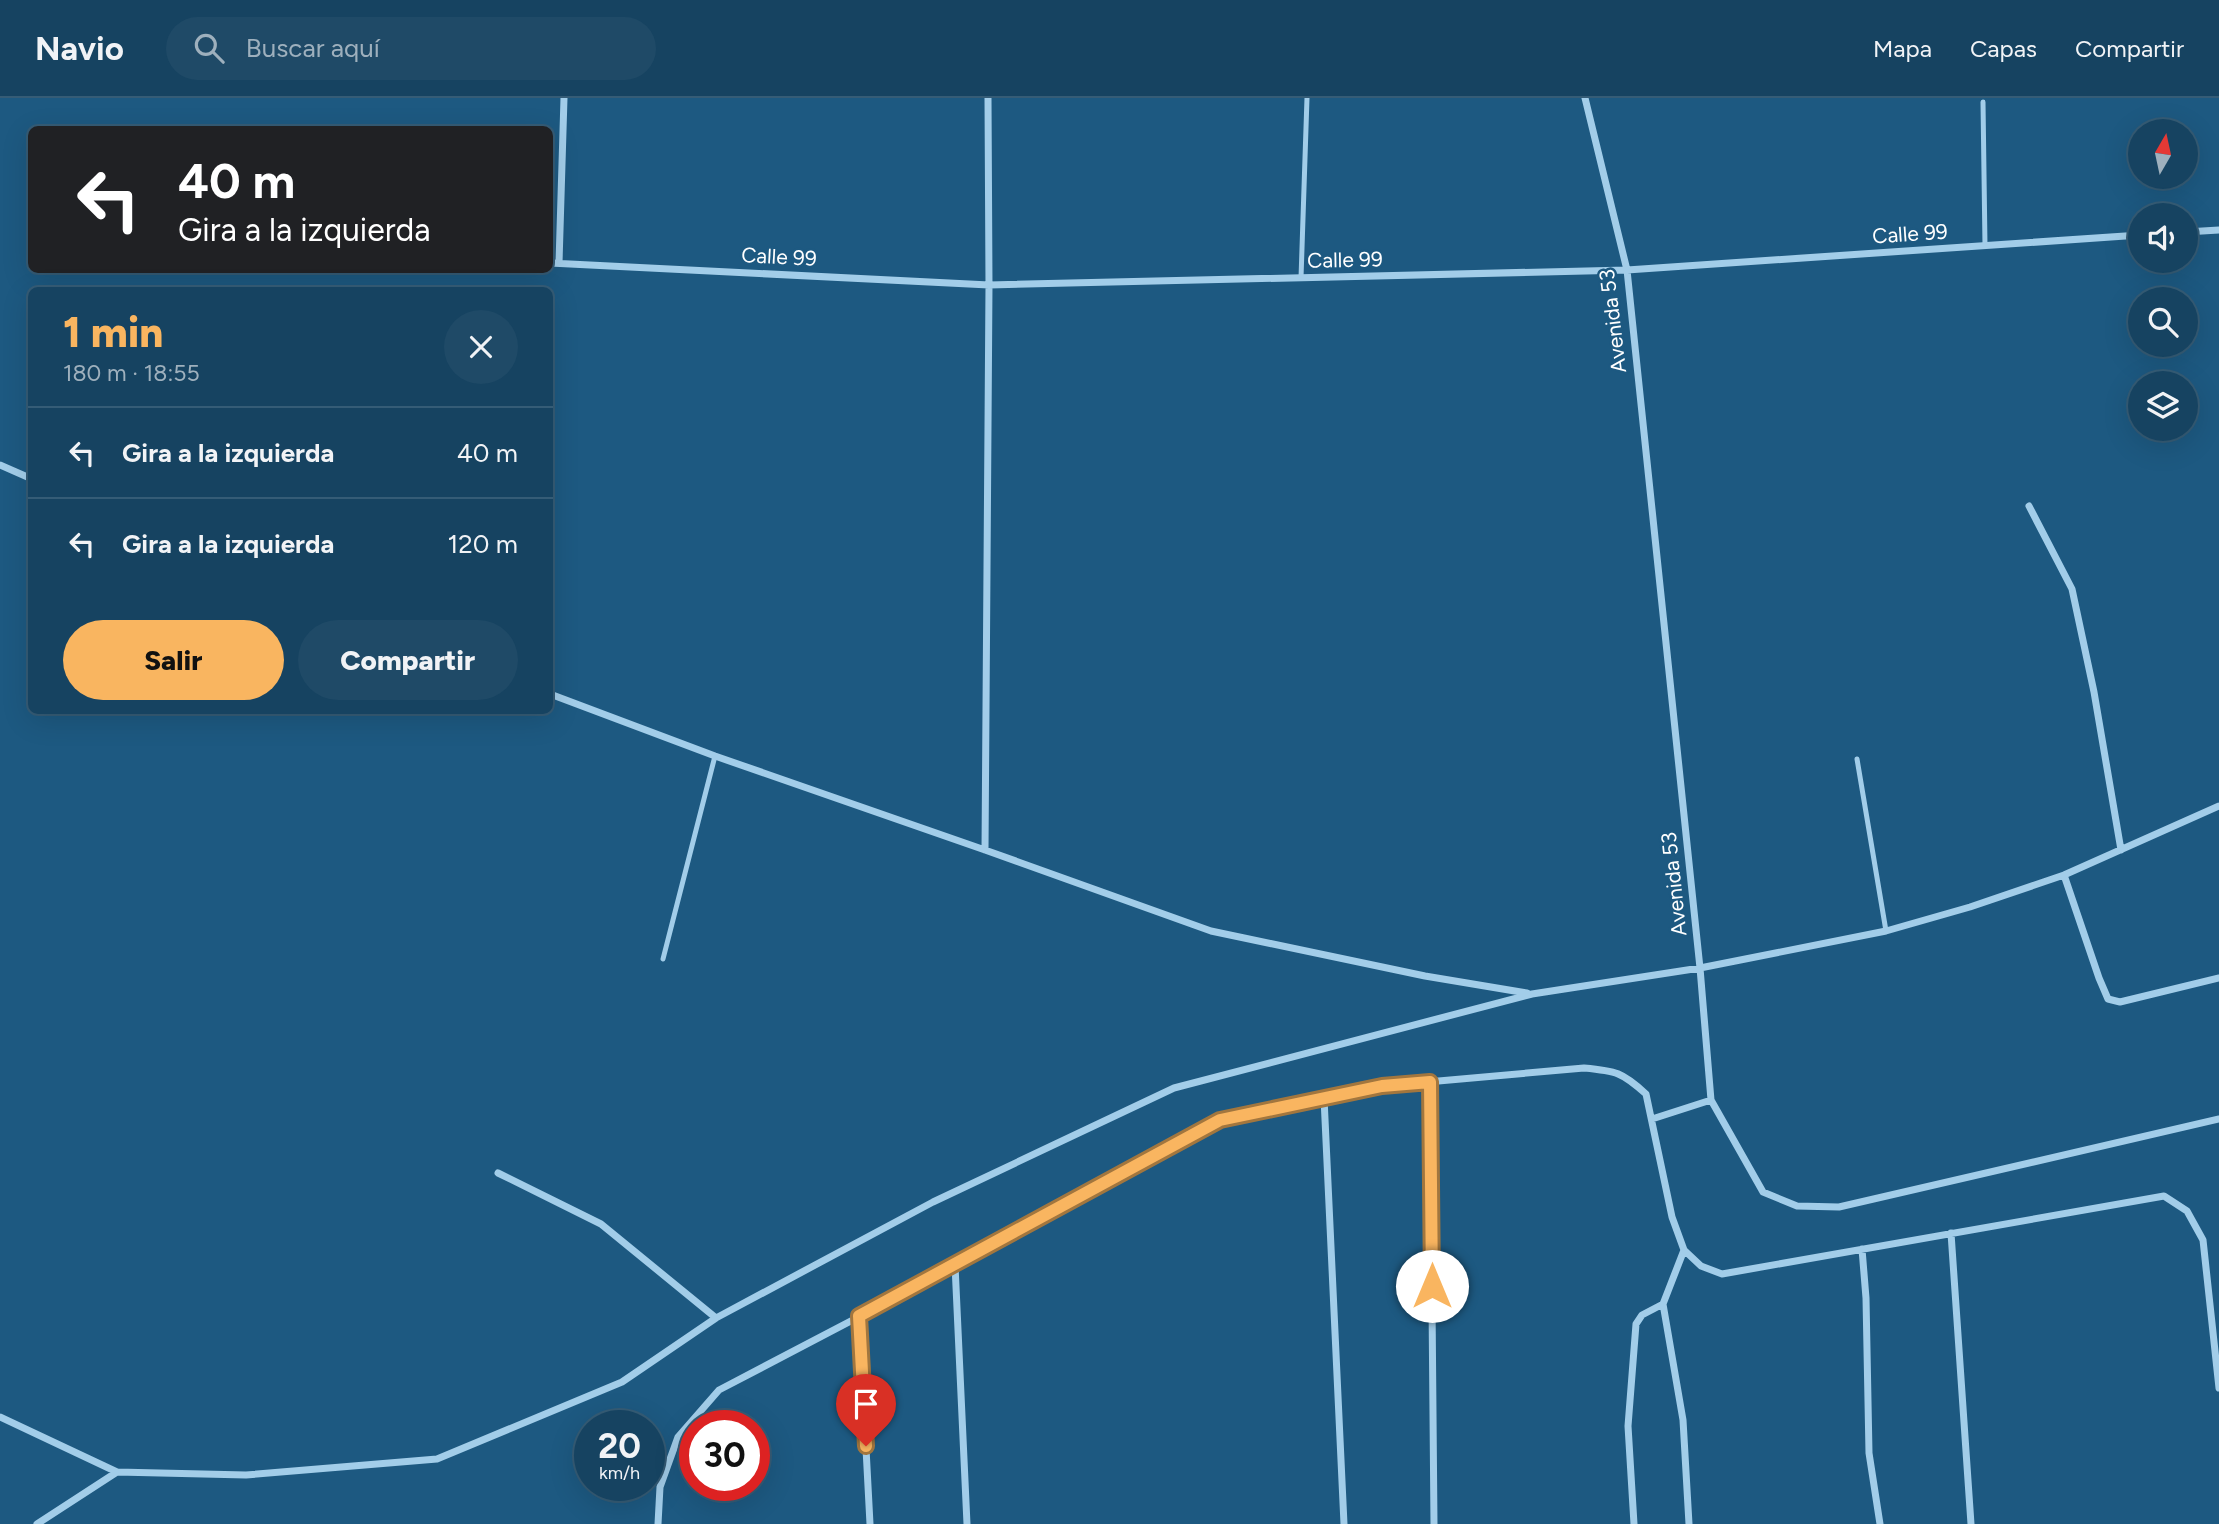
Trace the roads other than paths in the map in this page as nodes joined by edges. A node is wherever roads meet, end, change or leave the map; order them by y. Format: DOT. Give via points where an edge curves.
graph roads {
  1 [pos="564,98"];
  2 [pos="988,98"];
  3 [pos="1307,98"];
  4 [pos="1585,98"];
  5 [pos="1983,102"];
  6 [pos="2219,230"];
  7 [pos="2198,231"];
  8 [pos="2128,236"];
  9 [pos="1985,246"];
  10 [pos="553,263"];
  11 [pos="559,263"];
  12 [pos="1626,270"];
  13 [pos="1301,278"];
  14 [pos="989,285"];
  15 [pos="0,465"];
  16 [pos="28,476"];
  17 [pos="2029,506"];
  18 [pos="553,695"];
  19 [pos="715,756"];
  20 [pos="1857,759"];
  21 [pos="2219,806"];
  22 [pos="985,850"];
  23 [pos="2121,850"];
  24 [pos="2064,875"];
  25 [pos="1886,932"];
  26 [pos="663,959"];
  27 [pos="1700,968"];
  28 [pos="2219,978"];
  29 [pos="1532,994"];
  30 [pos="1430,1082"];
  31 [pos="1324,1098"];
  32 [pos="1711,1100"];
  33 [pos="1652,1119"];
  34 [pos="2219,1119"];
  35 [pos="498,1173"];
  36 [pos="1951,1233"];
  37 [pos="1862,1249"];
  38 [pos="1684,1250"];
  39 [pos="955,1265"];
  40 [pos="1663,1304"];
  41 [pos="859,1316"];
  42 [pos="716,1318"];
  43 [pos="2219,1388"];
  44 [pos="0,1417"];
  45 [pos="117,1472"];
  46 [pos="48,1517"];
  47 [pos="37,1524"];
  48 [pos="54,1524"];
  49 [pos="658,1524"];
  50 [pos="870,1524"];
  51 [pos="967,1524"];
  52 [pos="1344,1524"];
  53 [pos="1434,1524"];
  54 [pos="1634,1524"];
  55 [pos="1689,1524"];
  56 [pos="1880,1524"];
  57 [pos="1971,1524"];
  1 -- 11 [label="street"];
  2 -- 14 [label="street"];
  3 -- 13 [label="lane"];
  4 -- 12 [label="street, Avenida 53"];
  5 -- 9 [label="lane"];
  6 -- 7 [label="street"];
  8 -- 9 [label="street, Calle 99"];
  9 -- 12 [label="street, Calle 99"];
  10 -- 11 [label="street, Calle 99"];
  11 -- 14 [label="street, Calle 99"];
  12 -- 13 [label="street, Calle 99"];
  12 -- 27 [label="street, Avenida 53"];
  13 -- 14 [label="street, Calle 99"];
  14 -- 22 [label="street"];
  15 -- 16 [label="street"];
  17 -- 23 [label="street" via="2072,589"];
  18 -- 19 [label="street"];
  19 -- 22 [label="street"];
  19 -- 26 [label="lane"];
  20 -- 25 [label="lane"];
  21 -- 23 [label="street"];
  22 -- 29 [label="street" via="1210,931"];
  23 -- 24 [label="street"];
  24 -- 25 [label="street"];
  24 -- 28 [label="street" via="2108,999 2120,1002"];
  25 -- 27 [label="street"];
  27 -- 29 [label="street"];
  27 -- 32 [label="street, Avenida 53"];
  29 -- 42 [label="street" via="1174,1088 933,1202"];
  30 -- 31 [label="street"];
  30 -- 33 [label="street" via="1584,1068 1613,1070 1646,1094"];
  30 -- 53 [label="street"];
  31 -- 39 [label="street" via="1220,1120"];
  31 -- 52 [label="street"];
  32 -- 33 [label="street"];
  32 -- 34 [label="street, Avenida 53" via="1763,1192 1797,1206 1839,1208"];
  33 -- 38 [label="street" via="1672,1217"];
  35 -- 42 [label="street" via="601,1224"];
  36 -- 37 [label="street"];
  36 -- 43 [label="street" via="2164,1196 2187,1211 2203,1240"];
  36 -- 57 [label="street"];
  37 -- 38 [label="street" via="1722,1274 1701,1266"];
  37 -- 56 [label="street" via="1869,1453"];
  38 -- 40 [label="street"];
  39 -- 41 [label="street"];
  39 -- 51 [label="street"];
  40 -- 54 [label="street" via="1642,1315 1636,1324 1628,1426"];
  40 -- 55 [label="street" via="1683,1420"];
  41 -- 49 [label="street" via="719,1391 678,1437 660,1487"];
  41 -- 50 [label="street"];
  42 -- 45 [label="street" via="622,1382 437,1459 246,1475"];
  44 -- 45 [label="street"];
  45 -- 46 [label="street"];
  46 -- 47 [label="street"];
  46 -- 48 [label="street"];
}
